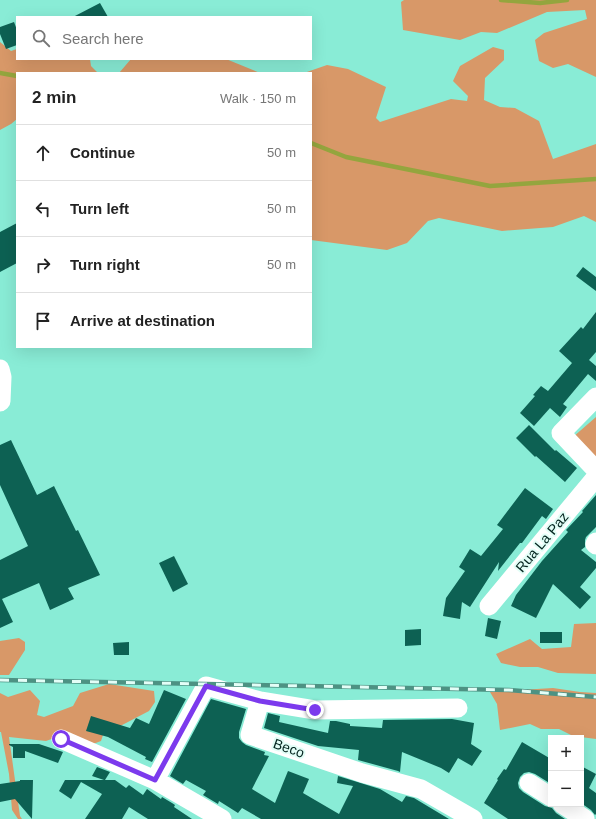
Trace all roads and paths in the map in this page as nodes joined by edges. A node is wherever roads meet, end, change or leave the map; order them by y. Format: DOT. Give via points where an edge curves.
graph roads {
  1 [pos="0,370"];
  2 [pos="596,397"];
  3 [pos="0,402"];
  4 [pos="596,470"];
  5 [pos="596,477"];
  6 [pos="489,606"];
  7 [pos="260,701"];
  8 [pos="458,708"];
  9 [pos="61,739"];
  10 [pos="155,780"];
  11 [pos="529,783"];
  12 [pos="548,795"];
  13 [pos="567,807"];
  14 [pos="222,819"];
  15 [pos="472,819"];
  16 [pos="585,819"];
  1 -- 3 [label="street"];
  2 -- 4 [label="street" via="561,433"];
  5 -- 6 [label="street, Rua La Paz"];
  7 -- 8 [label="street" via="315,710"];
  7 -- 10 [label="street" via="206,686"];
  7 -- 15 [label="street, Beco" via="250,735 362,773 421,789"];
  9 -- 10 [label="street"];
  10 -- 14 [label="street"];
  11 -- 12 [label="street"];
  13 -- 16 [label="street"];
}
